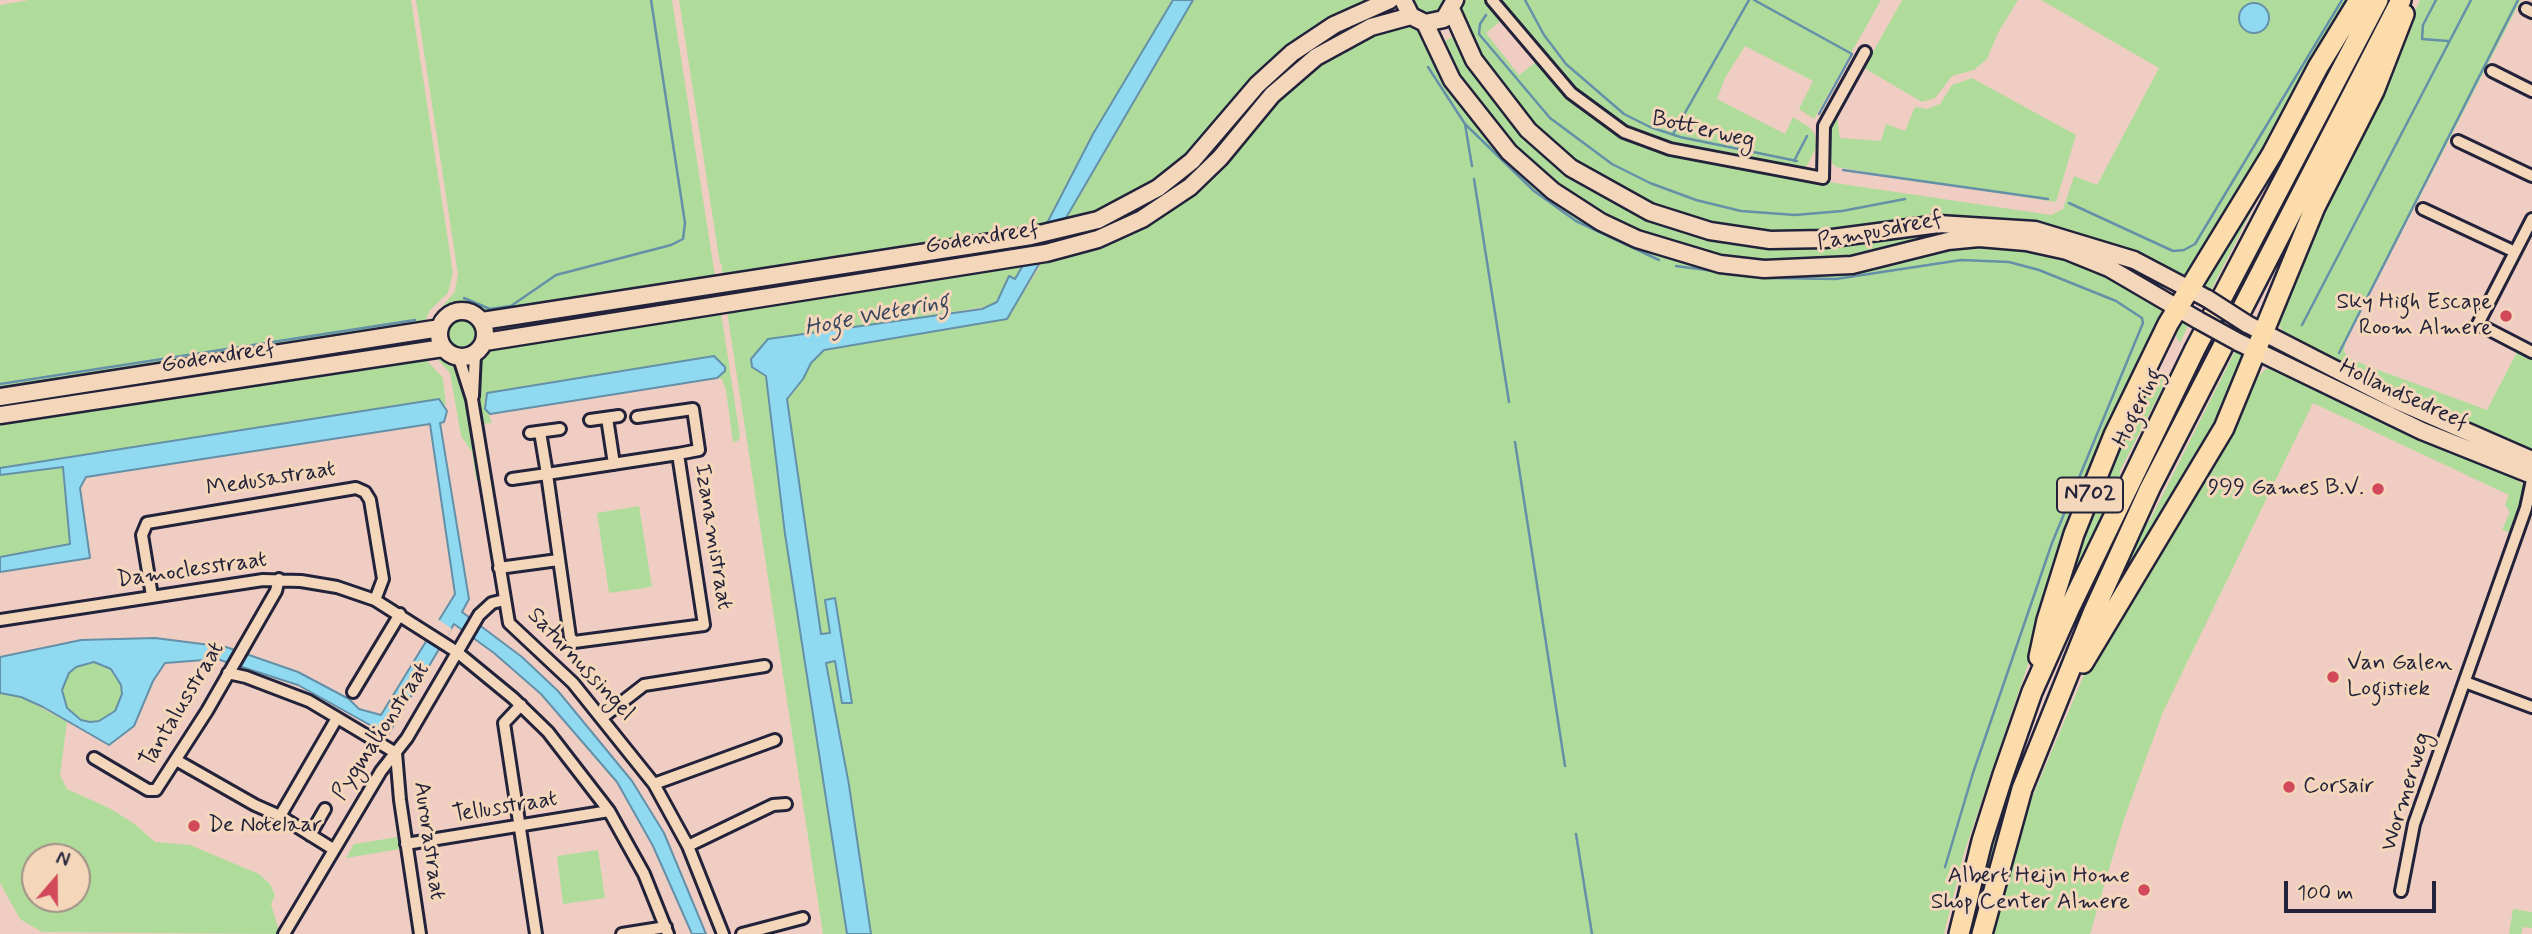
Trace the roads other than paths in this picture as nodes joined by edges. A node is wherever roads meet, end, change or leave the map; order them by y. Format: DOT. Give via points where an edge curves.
graph roads {
  1 [pos="1390,0"];
  2 [pos="1403,0"];
  3 [pos="1492,0"];
  4 [pos="2359,0"];
  5 [pos="2378,0"];
  6 [pos="2401,0"];
  7 [pos="2409,0"];
  8 [pos="1453,6"];
  9 [pos="1418,20"];
  10 [pos="1865,52"];
  11 [pos="2492,71"];
  12 [pos="2532,91"];
  13 [pos="2458,141"];
  14 [pos="2532,177"];
  15 [pos="2423,209"];
  16 [pos="2532,219"];
  17 [pos="2515,252"];
  18 [pos="2190,289"];
  19 [pos="2208,299"];
  20 [pos="2178,309"];
  21 [pos="2198,320"];
  22 [pos="482,321"];
  23 [pos="440,328"];
  24 [pos="2265,333"];
  25 [pos="443,348"];
  26 [pos="473,351"];
  27 [pos="2258,352"];
  28 [pos="2532,352"];
  29 [pos="0,397"];
  30 [pos="472,399"];
  31 [pos="0,415"];
  32 [pos="637,417"];
  33 [pos="590,421"];
  34 [pos="560,429"];
  35 [pos="678,454"];
  36 [pos="2532,460"];
  37 [pos="614,464"];
  38 [pos="547,474"];
  39 [pos="2532,477"];
  40 [pos="512,479"];
  41 [pos="2529,505"];
  42 [pos="558,560"];
  43 [pos="499,568"];
  44 [pos="279,579"];
  45 [pos="152,597"];
  46 [pos="374,600"];
  47 [pos="504,600"];
  48 [pos="400,614"];
  49 [pos="0,620"];
  50 [pos="457,652"];
  51 [pos="765,666"];
  52 [pos="231,668"];
  53 [pos="2465,682"];
  54 [pos="354,692"];
  55 [pos="2032,692"];
  56 [pos="521,705"];
  57 [pos="2532,707"];
  58 [pos="2053,708"];
  59 [pos="603,717"];
  60 [pos="337,718"];
  61 [pos="775,740"];
  62 [pos="396,753"];
  63 [pos="94,758"];
  64 [pos="176,760"];
  65 [pos="654,784"];
  66 [pos="786,804"];
  67 [pos="325,809"];
  68 [pos="609,811"];
  69 [pos="280,816"];
  70 [pos="519,828"];
  71 [pos="310,835"];
  72 [pos="406,844"];
  73 [pos="688,846"];
  74 [pos="333,849"];
  75 [pos="2401,891"];
  76 [pos="803,918"];
  77 [pos="667,931"];
  78 [pos="284,934"];
  79 [pos="420,934"];
  80 [pos="536,934"];
  81 [pos="622,934"];
  82 [pos="723,934"];
  83 [pos="742,934"];
  84 [pos="1959,934"];
  85 [pos="1982,934"];
  1 -- 22 [label="main road, Godendreef" via="1334,25 1292,53 1257,85 1201,152 1158,188 1098,220 1058,232"];
  2 -- 9 [label="main road, Pampusdreef"];
  3 -- 10 [label="street, Botterweg" via="1571,93 1624,132 1670,149 1823,178 1824,126"];
  4 -- 18 [label="highway, N702"];
  5 -- 55 [label="highway, Hogering / N702" via="2195,349"];
  6 -- 58 [label="highway, Hogering / N702" via="2150,488"];
  7 -- 24 [label="highway, N702" via="2359,122 2315,207"];
  8 -- 9 [label="main road, Godendreef" via="1435,23"];
  8 -- 18 [label="main road, Pampusdreef" via="1474,60 1538,139 1597,185 1677,222 1770,240 1825,239 1939,224 2035,230 2134,260"];
  9 -- 20 [label="main road, Pampusdreef" via="1452,80 1509,152 1553,191 1637,239 1720,264 1803,269 1852,265 1948,241 2008,239 2047,245 2088,259"];
  9 -- 26 [label="main road, Godendreef" via="1389,20 1357,33 1303,66 1264,103 1220,158 1165,205 1098,239 1046,253 718,304"];
  11 -- 12 [label="street"];
  13 -- 14 [label="street"];
  15 -- 17 [label="street"];
  16 -- 17 [label="street"];
  17 -- 28 [label="street" via="2478,324"];
  18 -- 19 [label="main road, Pampusdreef"];
  18 -- 20 [label="highway, N702"];
  19 -- 24 [label="main road, Hollandsedreef, bridge"];
  20 -- 21 [label="main road, Pampusdreef"];
  20 -- 55 [label="highway, N702" via="2114,435 2074,534 2047,620"];
  21 -- 27 [label="main road, Hollandsedreef, bridge"];
  22 -- 23 [label="main road" via="459,311 447,317"];
  22 -- 26 [label="main road"];
  23 -- 25 [label="main road"];
  23 -- 29 [label="main road, Godendreef"];
  24 -- 27 [label="highway, N702"];
  24 -- 36 [label="main road, Hollandsedreef" via="2403,404"];
  25 -- 26 [label="main road"];
  25 -- 31 [label="main road, Godendreef"];
  26 -- 30 [label="street, Saturnussingel"];
  26 -- 30 [label="street, Saturnussingel"];
  27 -- 39 [label="main road, Hollandsedreef"];
  27 -- 58 [label="highway, N702" via="2196,479"];
  30 -- 43 [label="street, Saturnussingel"];
  32 -- 35 [label="street" via="693,409 699,450"];
  33 -- 37 [label="street" via="613,417"];
  34 -- 38 [label="street" via="535,433"];
  35 -- 37 [label="street, Izanamistraat"];
  35 -- 42 [label="street, Izanamistraat" via="704,625 574,642"];
  37 -- 38 [label="street, Izanamistraat"];
  38 -- 40 [label="street, Izanamistraat"];
  38 -- 42 [label="street, Izanamistraat"];
  39 -- 41 [label="street, Wormerweg"];
  41 -- 53 [label="street, Wormerweg"];
  42 -- 43 [label="street"];
  43 -- 47 [label="street, Saturnussingel"];
  44 -- 45 [label="street, Damoclesstraat"];
  44 -- 46 [label="street, Damoclesstraat" via="337,587"];
  44 -- 52 [label="street, Tantalusstraat"];
  45 -- 46 [label="street, Medusastraat" via="142,535 147,523 356,488 368,495 383,579"];
  45 -- 49 [label="street, Damoclesstraat"];
  46 -- 48 [label="street, Damoclesstraat"];
  47 -- 50 [label="street, Pygmalionstraat" via="492,603 479,615"];
  47 -- 59 [label="street, Saturnussingel" via="509,623"];
  48 -- 50 [label="street, Damoclesstraat"];
  48 -- 54 [label="street"];
  50 -- 56 [label="street, Damoclesstraat"];
  50 -- 62 [label="street, Pygmalionstraat"];
  51 -- 59 [label="street" via="645,685"];
  52 -- 60 [label="street"];
  52 -- 64 [label="street, Tantalusstraat"];
  53 -- 57 [label="street"];
  53 -- 75 [label="street, Wormerweg" via="2414,824"];
  55 -- 84 [label="highway, Hogering / N702" via="1982,841"];
  56 -- 68 [label="street, Damoclesstraat" via="580,770"];
  56 -- 70 [label="street" via="503,723"];
  58 -- 85 [label="highway, Hogering / N702" via="2022,789"];
  59 -- 65 [label="street, Saturnussingel"];
  60 -- 62 [label="street"];
  60 -- 69 [label="street"];
  61 -- 65 [label="street"];
  62 -- 72 [label="street, Aurorastraat"];
  62 -- 74 [label="street, Pygmalionstraat"];
  63 -- 64 [label="street, Tantalusstraat" via="148,790 156,790"];
  64 -- 69 [label="street"];
  65 -- 73 [label="street, Saturnussingel"];
  66 -- 73 [label="street" via="773,805"];
  67 -- 71 [label="street"];
  68 -- 70 [label="street, Tellusstraat"];
  68 -- 77 [label="street, Damoclesstraat" via="644,874"];
  69 -- 71 [label="street"];
  70 -- 72 [label="street, Tellusstraat"];
  70 -- 80 [label="street"];
  71 -- 74 [label="street"];
  72 -- 79 [label="street, Aurorastraat"];
  73 -- 82 [label="street, Saturnussingel"];
  74 -- 78 [label="street, Pygmalionstraat"];
  76 -- 83 [label="street"];
  77 -- 81 [label="street"];
}
